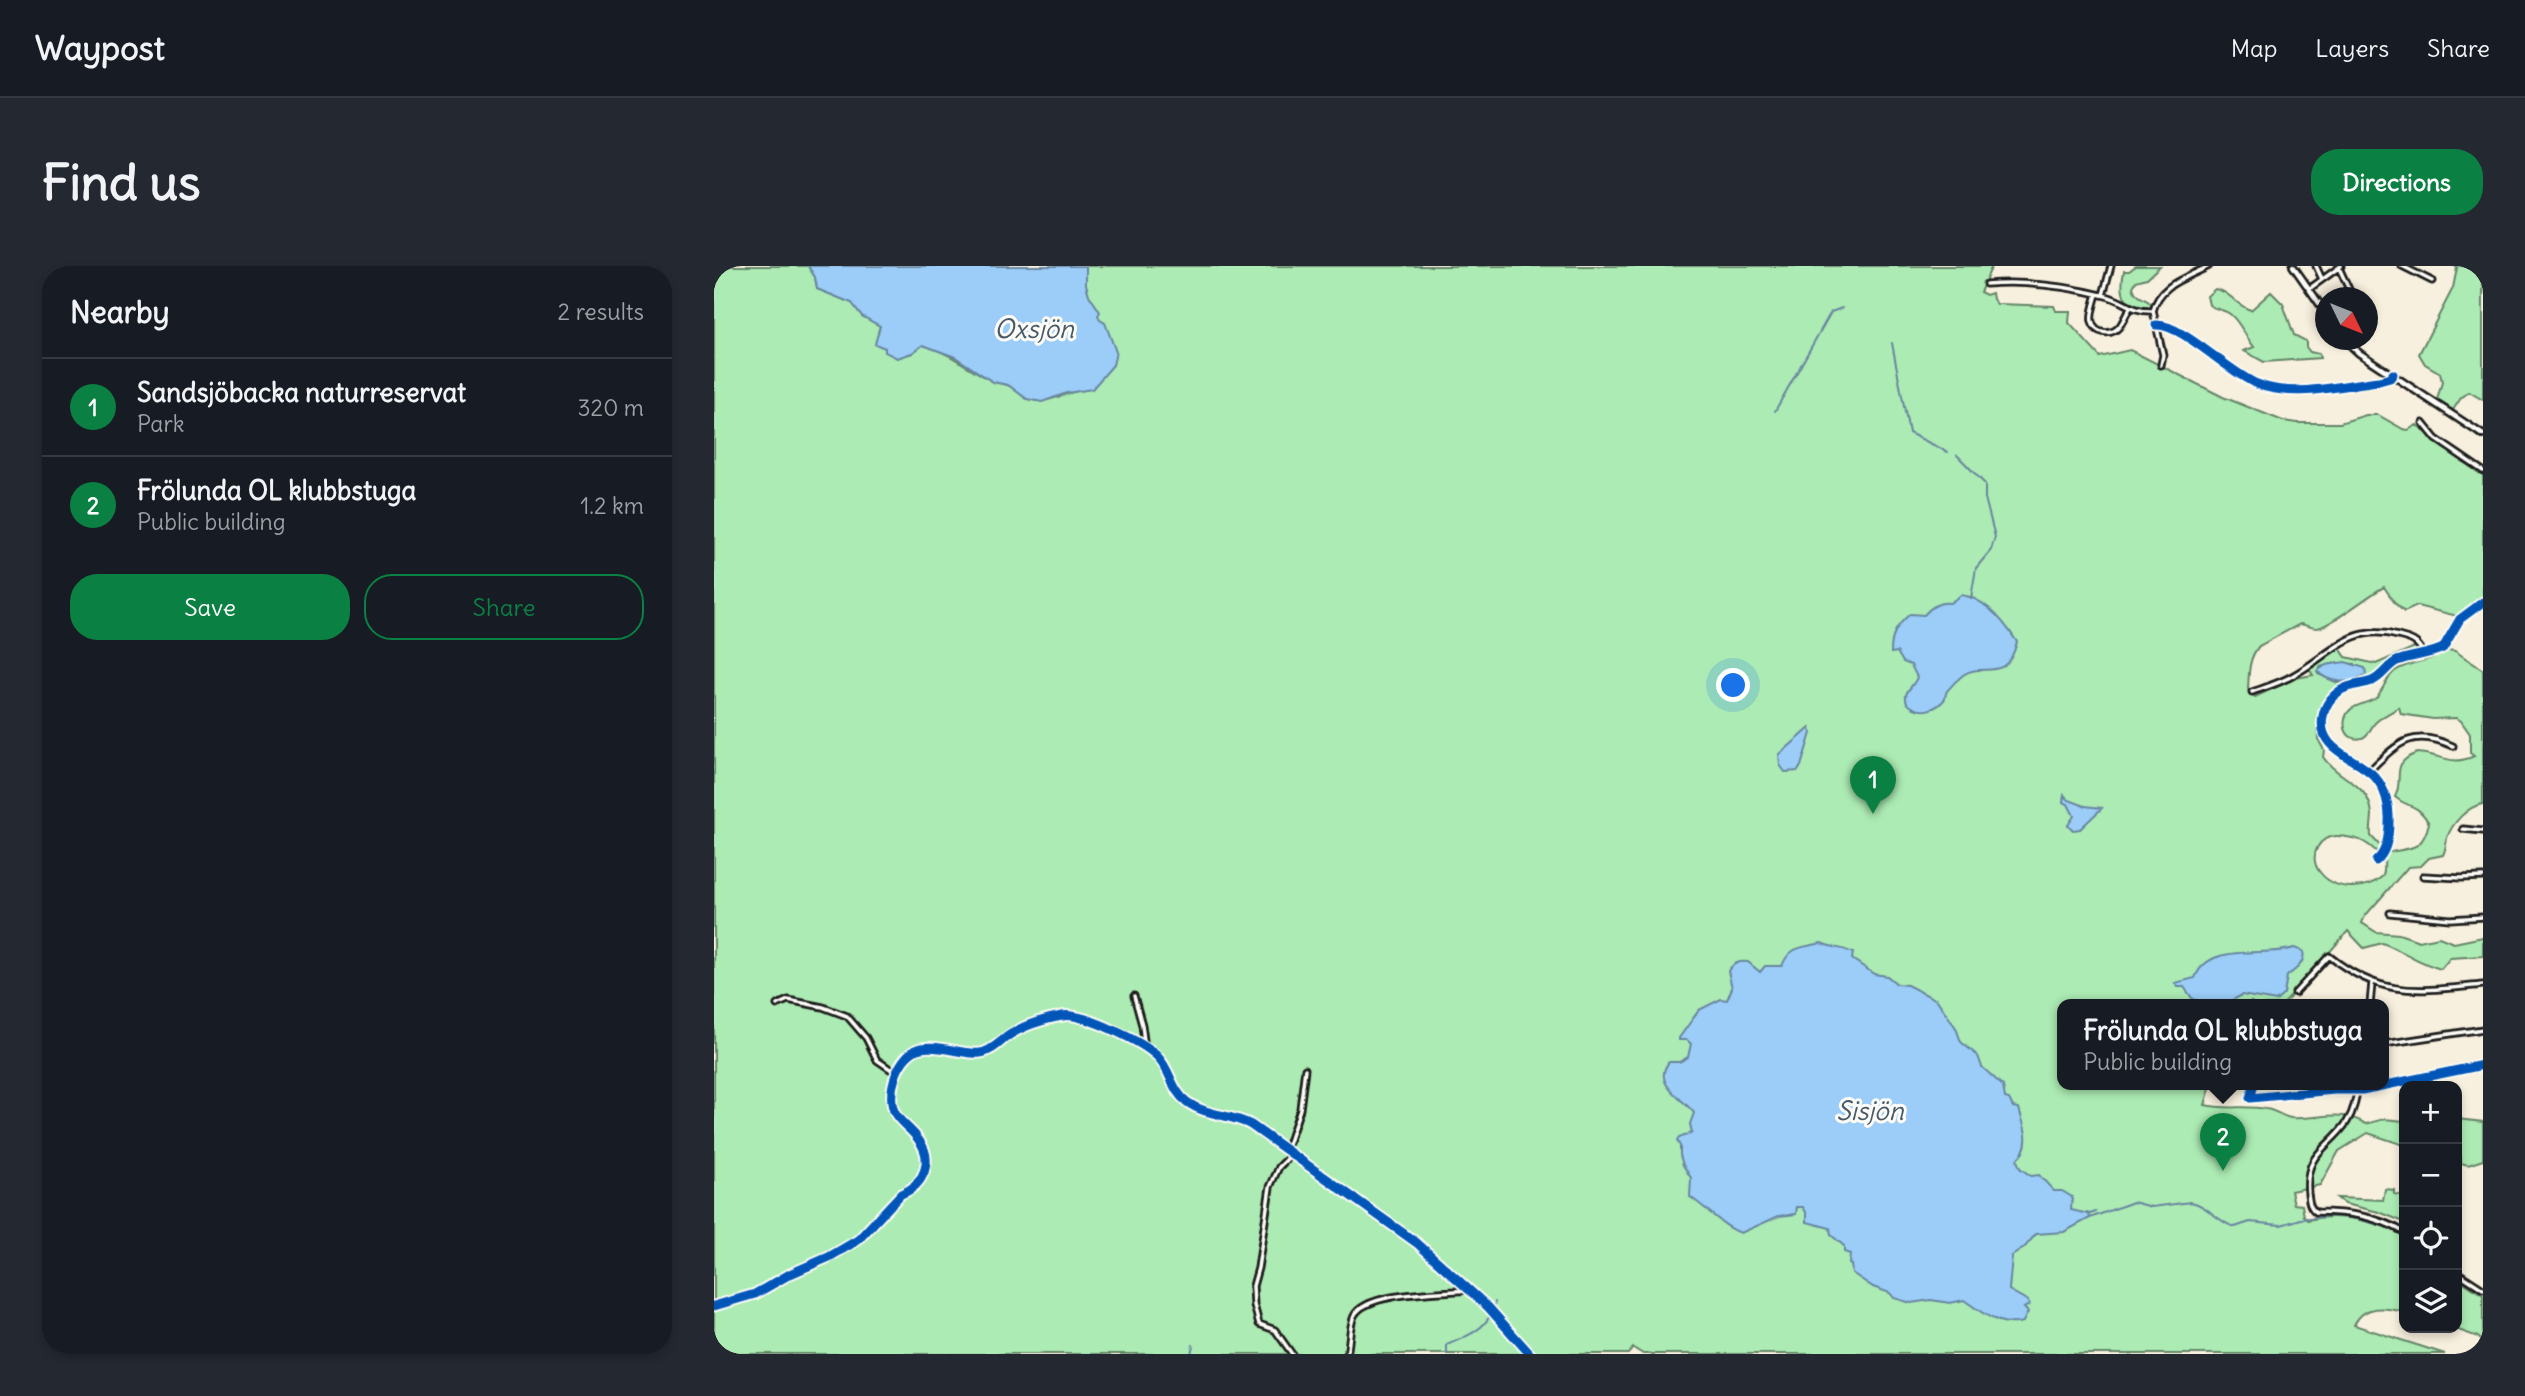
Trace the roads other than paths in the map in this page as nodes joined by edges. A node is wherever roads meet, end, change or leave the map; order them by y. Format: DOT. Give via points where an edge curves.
graph roads {
  1 [pos="2111,266"];
  2 [pos="2209,266"];
  3 [pos="2293,266"];
  4 [pos="2316,266"];
  5 [pos="2402,266"];
  6 [pos="2340,267"];
  7 [pos="2322,279"];
  8 [pos="2432,281"];
  9 [pos="1986,284"];
  10 [pos="2348,287"];
  11 [pos="2309,289"];
  12 [pos="2097,294"];
  13 [pos="2103,295"];
  14 [pos="2315,297"];
  15 [pos="2130,308"];
  16 [pos="2153,311"];
  17 [pos="2156,325"];
  18 [pos="2356,350"];
  19 [pos="2161,365"];
  20 [pos="2393,374"];
  21 [pos="2423,423"];
  22 [pos="2483,435"];
  23 [pos="2483,471"];
  24 [pos="2483,602"];
  25 [pos="2423,653"];
  26 [pos="2252,692"];
  27 [pos="2453,746"];
  28 [pos="2369,771"];
  29 [pos="2463,829"];
  30 [pos="2483,831"];
  31 [pos="2376,861"];
  32 [pos="2423,876"];
  33 [pos="2483,877"];
  34 [pos="2390,913"];
  35 [pos="2483,917"];
  36 [pos="2372,983"];
  37 [pos="2483,985"];
  38 [pos="2295,993"];
  39 [pos="1134,996"];
  40 [pos="2371,999"];
  41 [pos="777,1005"];
  42 [pos="2483,1028"];
  43 [pos="2389,1043"];
  44 [pos="1145,1048"];
  45 [pos="2483,1065"];
  46 [pos="1305,1069"];
  47 [pos="896,1073"];
  48 [pos="2389,1082"];
  49 [pos="2252,1090"];
  50 [pos="2334,1090"];
  51 [pos="2357,1090"];
  52 [pos="1286,1151"];
  53 [pos="1291,1155"];
  54 [pos="2399,1230"];
  55 [pos="2462,1275"];
  56 [pos="2483,1289"];
  57 [pos="1469,1290"];
  58 [pos="714,1306"];
  59 [pos="1292,1354"];
  60 [pos="1347,1354"];
  61 [pos="1529,1354"];
  1 -- 13 [label="street"];
  2 -- 16 [label="street" via="2168,286"];
  3 -- 11 [label="street"];
  4 -- 7 [label="street"];
  5 -- 8 [label="street"];
  6 -- 7 [label="street"];
  6 -- 10 [label="street"];
  7 -- 11 [label="street"];
  9 -- 12 [label="street" via="2027,284"];
  11 -- 14 [label="street"];
  12 -- 13 [label="street"];
  12 -- 15 [label="street" via="2091,321 2101,332 2115,331"];
  13 -- 15 [label="street"];
  15 -- 16 [label="street"];
  16 -- 17 [label="street"];
  17 -- 19 [label="street"];
  17 -- 20 [label="street" via="2175,330 2240,376 2268,388 2319,388 2386,380"];
  18 -- 20 [label="street"];
  20 -- 22 [label="street"];
  21 -- 23 [label="street" via="2435,439"];
  24 -- 25 [label="street" via="2460,619 2446,646"];
  25 -- 26 [label="street" via="2416,642 2405,638 2361,633 2292,676"];
  25 -- 28 [label="street" via="2395,662 2372,681 2343,689 2326,707 2322,727 2329,744"];
  27 -- 28 [label="street" via="2430,738 2405,740"];
  28 -- 31 [label="street" via="2383,790 2390,818 2386,847"];
  29 -- 30 [label="street"];
  32 -- 33 [label="street"];
  34 -- 35 [label="street"];
  36 -- 37 [label="street" via="2405,990"];
  36 -- 38 [label="street" via="2329,956"];
  36 -- 40 [label="street"];
  39 -- 44 [label="street"];
  41 -- 47 [label="street" via="788,1000 847,1016 877,1060"];
  42 -- 43 [label="street"];
  44 -- 47 [label="street" via="1083,1018 1062,1016 1018,1031 984,1052 919,1049 907,1056"];
  44 -- 52 [label="street" via="1160,1060 1188,1103 1244,1121"];
  45 -- 48 [label="street"];
  46 -- 52 [label="street" via="1300,1109"];
  47 -- 58 [label="street" via="894,1111 925,1148 927,1164 922,1178 850,1245 763,1290"];
  49 -- 50 [label="street" via="2250,1098"];
  51 -- 54 [label="street" via="2349,1119 2313,1161 2307,1188 2312,1210 2366,1216"];
  52 -- 53 [label="street"];
  53 -- 57 [label="street" via="1417,1243"];
  53 -- 59 [label="street" via="1270,1186 1252,1294 1259,1324 1275,1330"];
  55 -- 56 [label="street"];
  57 -- 60 [label="street" via="1422,1292 1364,1305 1353,1318"];
  57 -- 61 [label="street"];
}
